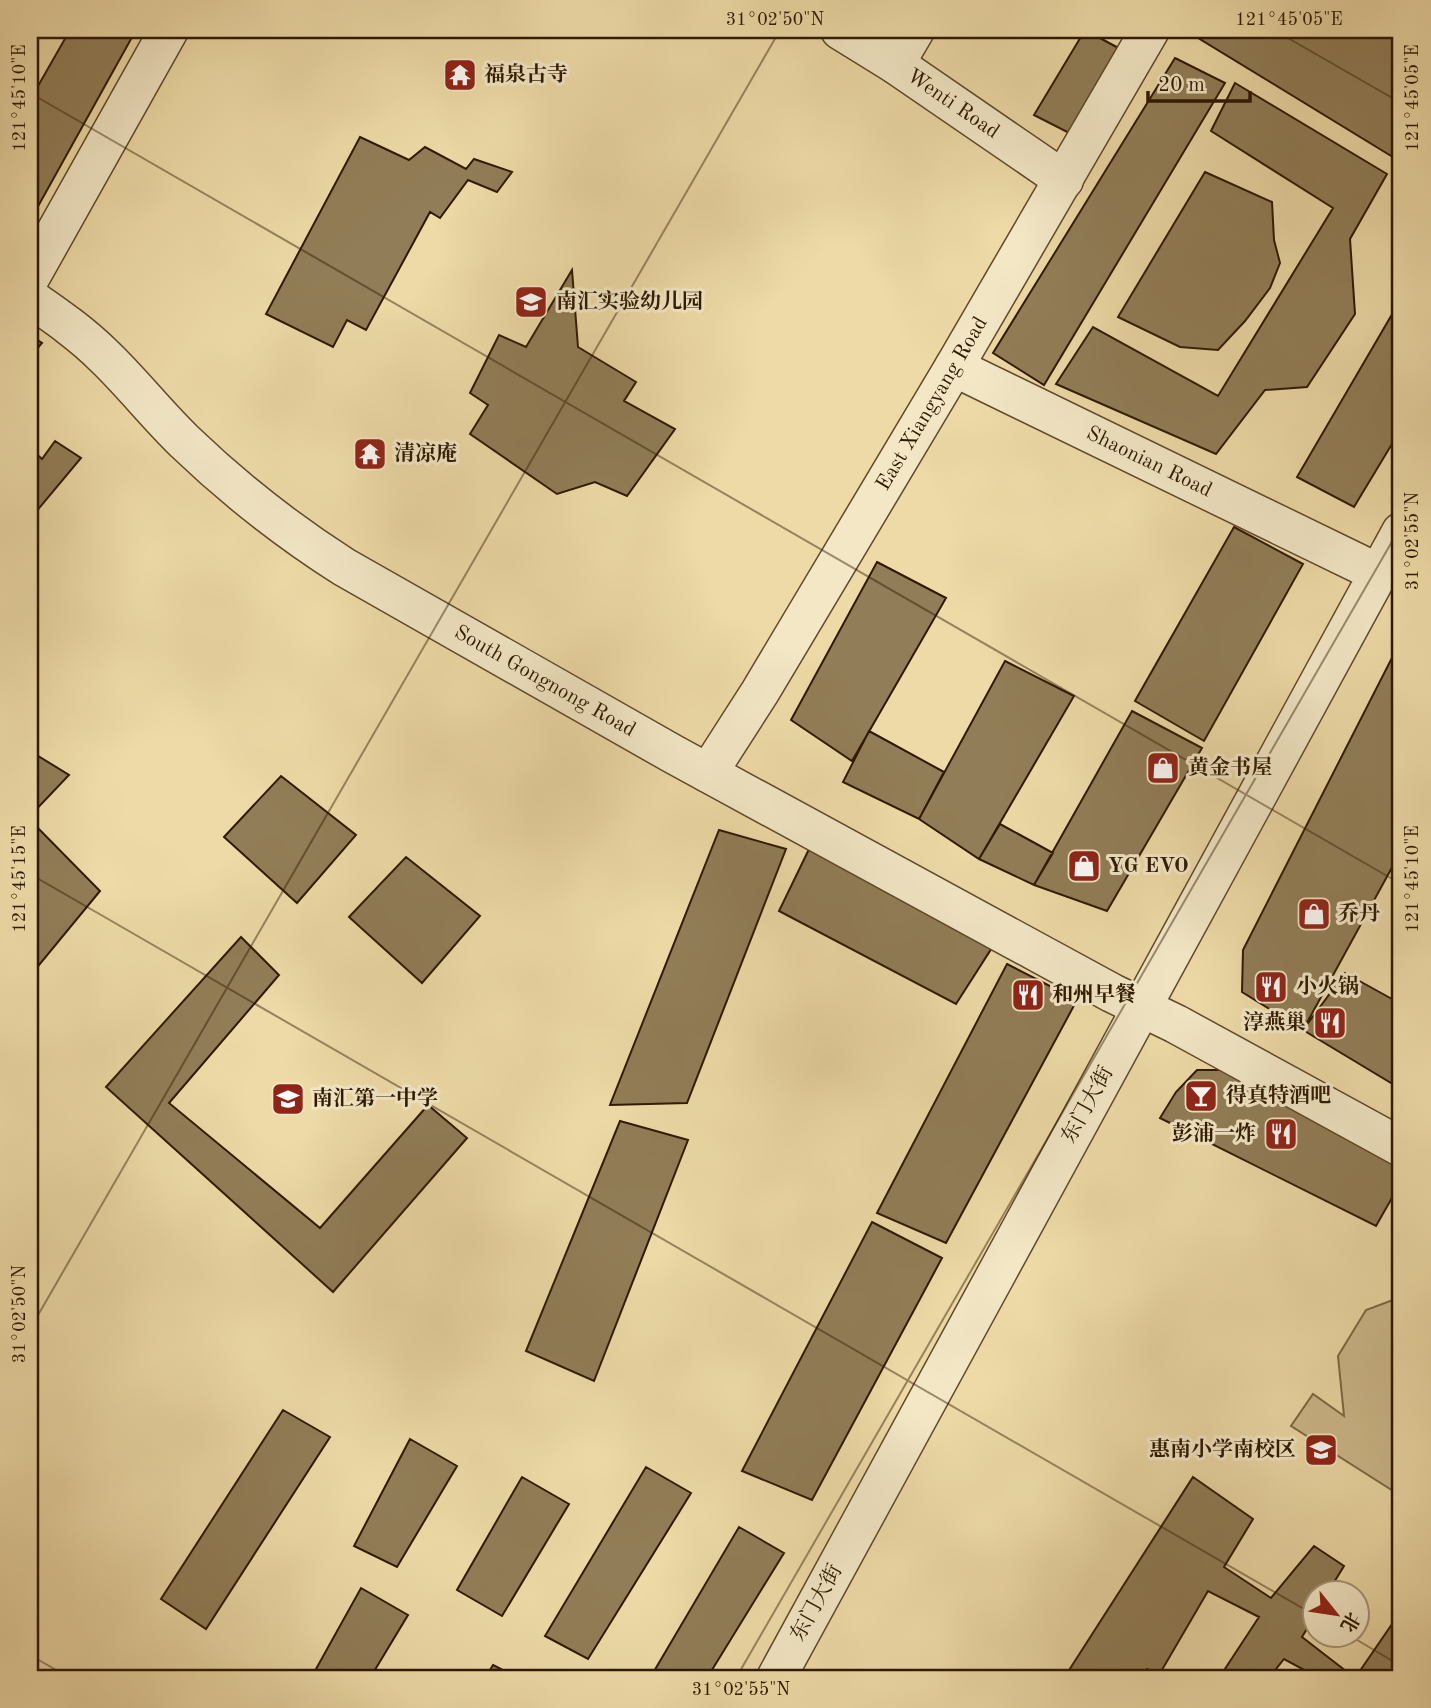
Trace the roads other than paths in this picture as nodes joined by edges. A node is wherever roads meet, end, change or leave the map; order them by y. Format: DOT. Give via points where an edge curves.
graph roads {
  1 [pos="169,30"];
  2 [pos="840,30"];
  3 [pos="915,30"];
  4 [pos="1150,30"];
  5 [pos="895,64"];
  6 [pos="1064,180"];
  7 [pos="30,278"];
  8 [pos="30,298"];
  9 [pos="954,367"];
  10 [pos="1401,532"];
  11 [pos="1377,573"];
  12 [pos="708,774"];
  13 [pos="1142,1007"];
  14 [pos="1401,1147"];
  15 [pos="776,1678"];
  1 -- 7 [label="street"];
  2 -- 5 [label="street, Wenti Road"];
  3 -- 5 [label="street"];
  4 -- 6 [label="street, East Xiangyang Road"];
  5 -- 6 [label="street, Wenti Road"];
  6 -- 9 [label="street, East Xiangyang Road"];
  8 -- 12 [label="street, South Gongnong Road" via="90,343 216,471 300,539"];
  9 -- 11 [label="street, Shaonian Road"];
  9 -- 12 [label="street, East Xiangyang Road"];
  10 -- 11 [label="street, 东门大街"];
  11 -- 13 [label="street, 东门大街"];
  12 -- 13 [label="street, South Gongnong Road"];
  13 -- 14 [label="street, South Gongnong Road"];
  13 -- 15 [label="street, 东门大街"];
}
